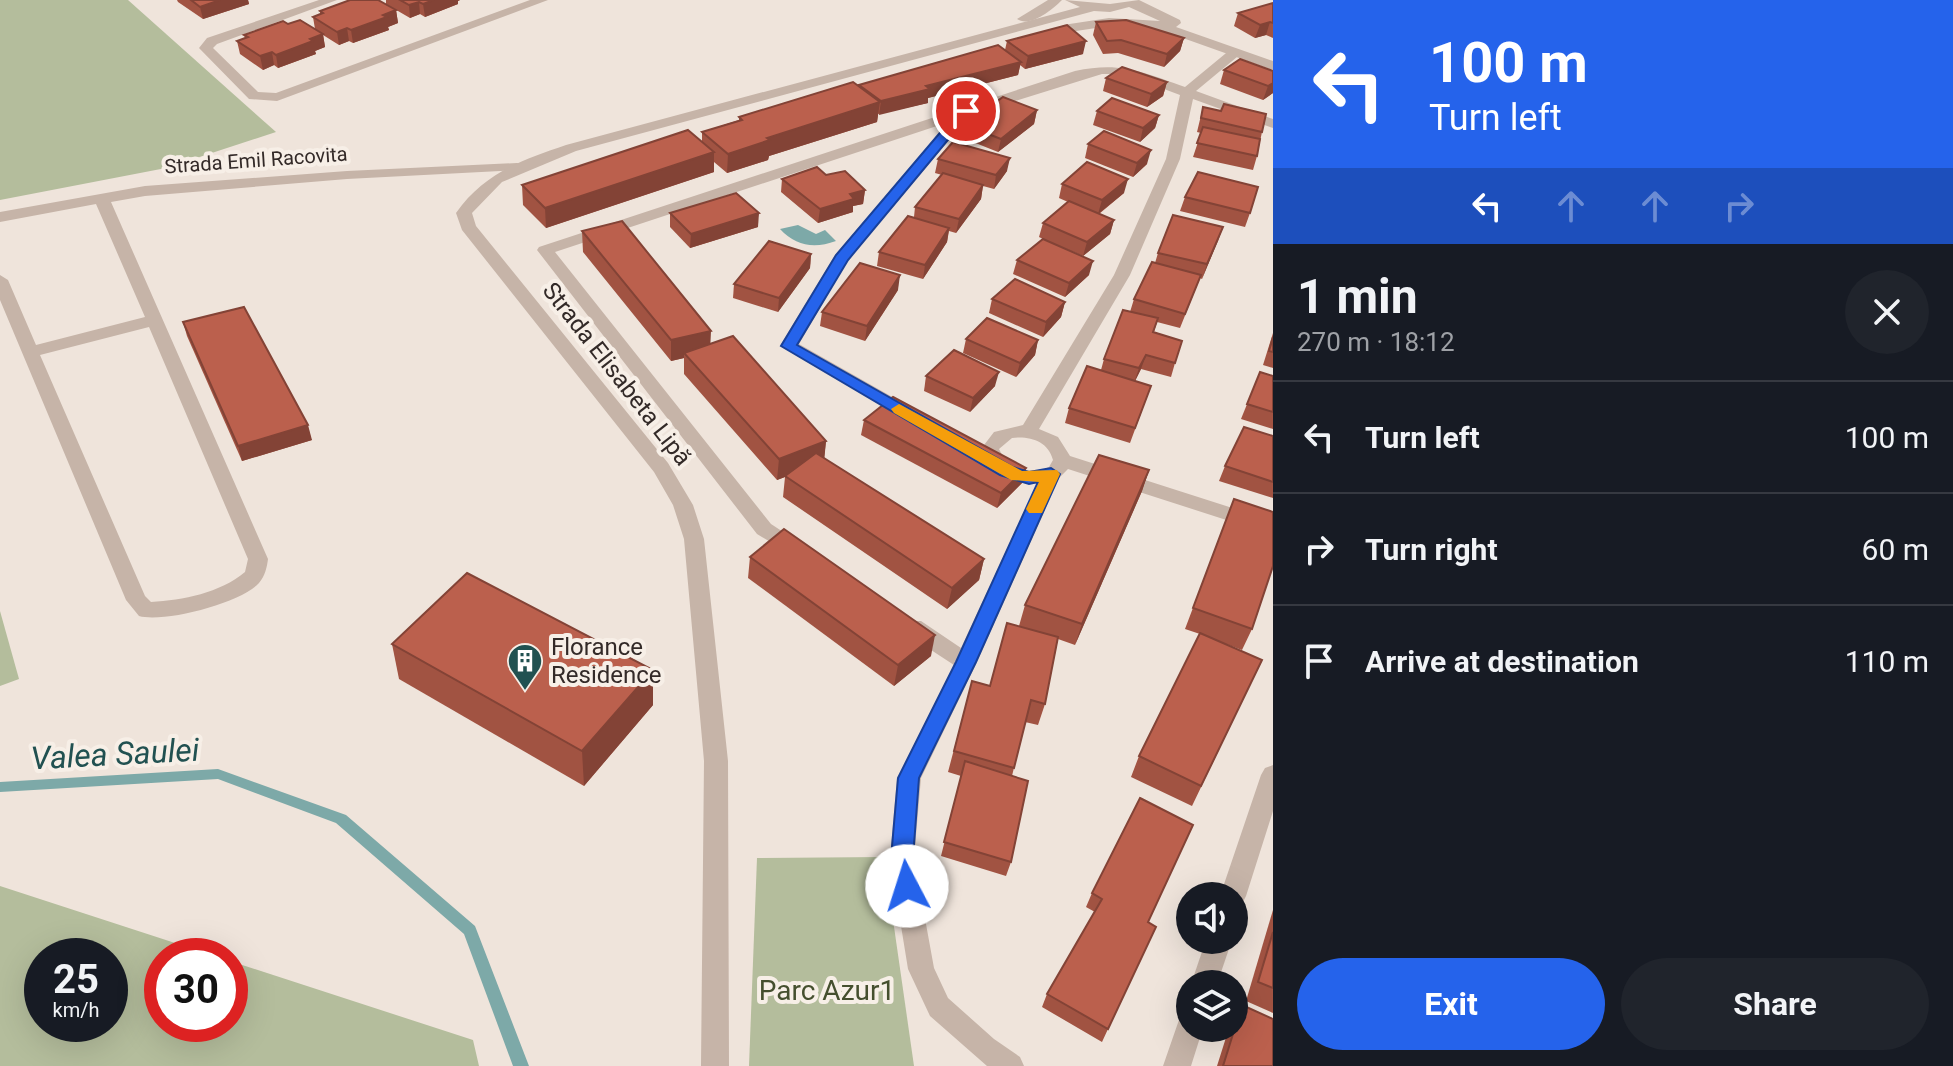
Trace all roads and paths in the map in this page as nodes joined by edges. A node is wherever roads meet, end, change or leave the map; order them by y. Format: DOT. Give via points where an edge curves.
graph roads {
  1 [pos="331,0"];
  2 [pos="542,0"];
  3 [pos="1056,0"];
  4 [pos="1071,0"];
  5 [pos="1132,2"];
  6 [pos="1092,7"];
  7 [pos="1110,8"];
  8 [pos="1166,28"];
  9 [pos="1191,35"];
  10 [pos="1236,52"];
  11 [pos="1273,66"];
  12 [pos="868,68"];
  13 [pos="1188,91"];
  14 [pos="966,111"];
  15 [pos="1273,124"];
  16 [pos="517,167"];
  17 [pos="101,197"];
  18 [pos="0,217"];
  19 [pos="0,280"];
  20 [pos="154,320"];
  21 [pos="30,352"];
  22 [pos="932,428"];
  23 [pos="1028,432"];
  24 [pos="972,450"];
  25 [pos="998,465"];
  26 [pos="1057,467"];
  27 [pos="1273,528"];
  28 [pos="814,562"];
  29 [pos="890,612"];
  30 [pos="966,662"];
  31 [pos="1273,775"];
  32 [pos="1238,882"];
  33 [pos="1185,1042"];
  34 [pos="715,1066"];
  35 [pos="1010,1066"];
  36 [pos="1177,1066"];
  1 -- 2 [label="street" via="212,41 206,48 254,96 277,97"];
  3 -- 12 [label="street, Strada Elisabeta Lipă" via="1031,16 891,54"];
  4 -- 6 [label="street"];
  5 -- 7 [label="street"];
  5 -- 9 [label="street"];
  6 -- 7 [label="street"];
  6 -- 12 [label="street, Strada Elisabeta Lipă"];
  7 -- 8 [label="street"];
  8 -- 9 [label="street"];
  8 -- 12 [label="street" via="1090,24 889,70"];
  9 -- 10 [label="street"];
  10 -- 11 [label="street"];
  10 -- 13 [label="street"];
  12 -- 16 [label="street, Strada Elisabeta Lipă" via="633,130"];
  13 -- 14 [label="street" via="1126,70 1102,70"];
  13 -- 15 [label="street"];
  13 -- 23 [label="street" via="1173,159 1122,275"];
  14 -- 22 [label="street" via="841,258 789,346"];
  14 -- 28 [label="street" via="545,250 764,529"];
  16 -- 17 [label="street, Strada Emil Racovita" via="347,175"];
  16 -- 34 [label="street, Strada Elisabeta Lipă" via="473,197 464,213 468,227 661,468 683,505 694,539 716,761"];
  17 -- 18 [label="street, Strada Emil Racovita"];
  17 -- 20 [label="street"];
  19 -- 21 [label="street"];
  20 -- 21 [label="street"];
  20 -- 21 [label="street" via="258,559 254,575 239,588 166,610 146,610 136,600"];
  23 -- 25 [label="street" via="998,436 990,449"];
  23 -- 26 [label="street" via="1057,445"];
  24 -- 25 [label="street"];
  25 -- 26 [label="street" via="1029,478"];
  26 -- 27 [label="street"];
  26 -- 30 [label="street"];
  29 -- 30 [label="street"];
  30 -- 35 [label="street" via="909,778 902,858 921,969 939,1007"];
  31 -- 32 [label="street"];
  33 -- 36 [label="street"];
}
